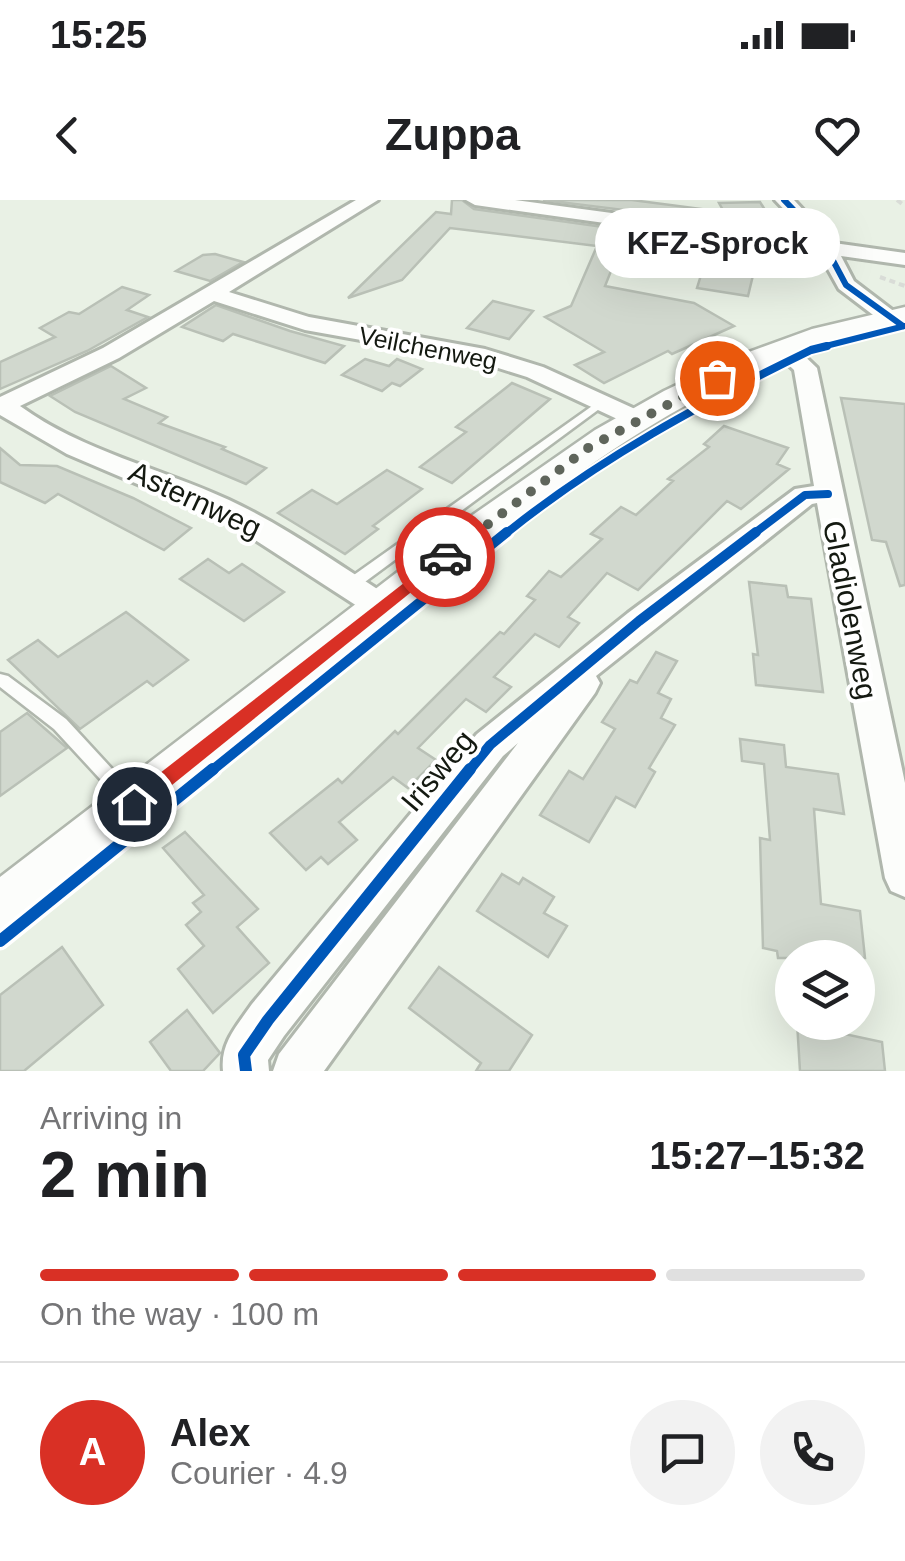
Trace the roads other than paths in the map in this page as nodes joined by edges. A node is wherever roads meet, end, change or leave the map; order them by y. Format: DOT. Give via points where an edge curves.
graph roads {
  1 [pos="370,200"];
  2 [pos="474,200"];
  3 [pos="784,200"];
  4 [pos="828,250"];
  5 [pos="905,260"];
  6 [pos="214,294"];
  7 [pos="901,307"];
  8 [pos="785,350"];
  9 [pos="1,405"];
  10 [pos="620,410"];
  11 [pos="828,494"];
  12 [pos="365,596"];
  13 [pos="612,643"];
  14 [pos="2,680"];
  15 [pos="134,804"];
  16 [pos="905,878"];
  17 [pos="0,912"];
  18 [pos="246,1071"];
  19 [pos="296,1071"];
  1 -- 6 [label="street"];
  2 -- 4 [label="street"];
  3 -- 4 [label="street"];
  4 -- 5 [label="street"];
  4 -- 7 [label="street" via="846,285"];
  6 -- 9 [label="street"];
  6 -- 10 [label="street, Veilchenweg" via="304,322 477,354"];
  7 -- 8 [label="main road"];
  8 -- 10 [label="main road"];
  8 -- 11 [label="street, Gladiolenweg" via="805,368"];
  9 -- 12 [label="street, Asternweg" via="220,507"];
  10 -- 12 [label="main road" via="558,469"];
  11 -- 13 [label="street, Irisweg" via="805,495"];
  11 -- 16 [label="street, Gladiolenweg"];
  12 -- 15 [label="main road"];
  13 -- 18 [label="street, Irisweg" via="490,745 268,1020 244,1055"];
  13 -- 19 [label="street, Irisweg"];
  14 -- 15 [label="lane" via="60,724"];
  15 -- 17 [label="main road"];
}
